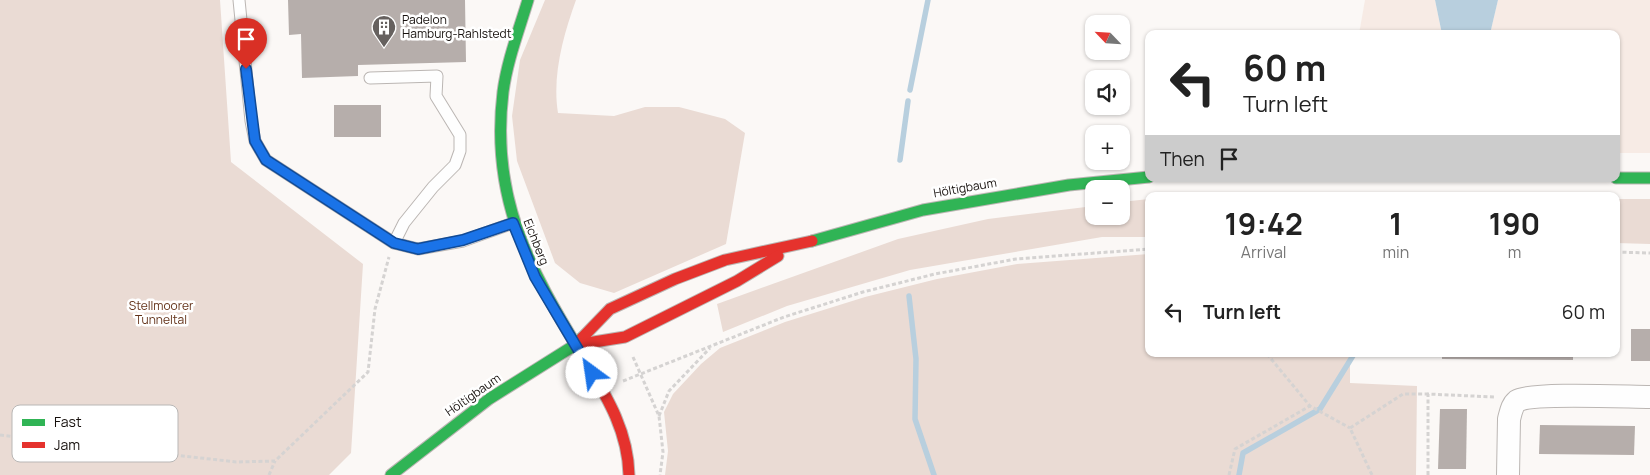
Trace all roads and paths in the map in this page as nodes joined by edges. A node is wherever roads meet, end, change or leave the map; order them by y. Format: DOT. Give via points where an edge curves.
graph roads {
  1 [pos="239,0"];
  2 [pos="528,0"];
  3 [pos="370,78"];
  4 [pos="1145,178"];
  5 [pos="1620,178"];
  6 [pos="1650,178"];
  7 [pos="513,223"];
  8 [pos="394,243"];
  9 [pos="791,248"];
  10 [pos="1145,249"];
  11 [pos="1620,252"];
  12 [pos="1650,253"];
  13 [pos="624,337"];
  14 [pos="575,345"];
  15 [pos="712,346"];
  16 [pos="1269,357"];
  17 [pos="641,376"];
  18 [pos="601,387"];
  19 [pos="1428,394"];
  20 [pos="1650,396"];
  21 [pos="1517,402"];
  22 [pos="1310,406"];
  23 [pos="658,416"];
  24 [pos="1350,428"];
  25 [pos="178,455"];
  26 [pos="275,461"];
  27 [pos="269,475"];
  28 [pos="391,475"];
  29 [pos="629,475"];
  30 [pos="660,475"];
  31 [pos="1229,475"];
  32 [pos="1372,475"];
  33 [pos="1428,475"];
  34 [pos="1508,475"];
  1 -- 8 [label="lane" via="251,121 255,141 266,160"];
  2 -- 7 [label="main road, Eichberg" via="512,51 500,119 501,172"];
  3 -- 8 [label="lane" via="437,76 436,96 460,135 460,151 455,165 404,223"];
  4 -- 9 [label="main road, Höltigbaum" via="1069,185 923,210"];
  5 -- 6 [label="main road"];
  7 -- 8 [label="lane" via="463,240 418,249"];
  7 -- 14 [label="main road, Eichberg" via="529,266"];
  8 -- 26 [label="path" via="375,309 368,372"];
  9 -- 13 [label="main road, Höltigbaum" via="737,281"];
  9 -- 14 [label="main road, Höltigbaum" via="725,260 675,279 610,309"];
  10 -- 15 [label="path" via="1016,259 935,274 784,317"];
  11 -- 12 [label="path"];
  13 -- 14 [label="main road, Höltigbaum"];
  13 -- 17 [label="path"];
  14 -- 18 [label="main road, Eichberg"];
  14 -- 28 [label="main road, Höltigbaum" via="475,409"];
  15 -- 17 [label="path"];
  15 -- 23 [label="path" via="669,391"];
  16 -- 22 [label="path"];
  17 -- 18 [label="path"];
  17 -- 23 [label="path"];
  18 -- 29 [label="main road, Eichberg" via="618,416"];
  19 -- 21 [label="path" via="1489,396"];
  19 -- 24 [label="path" via="1402,394"];
  19 -- 33 [label="path"];
  20 -- 21 [label="street" via="1536,397"];
  21 -- 34 [label="street" via="1509,418"];
  22 -- 24 [label="path"];
  22 -- 31 [label="path" via="1235,450"];
  23 -- 30 [label="path" via="663,452"];
  24 -- 32 [label="path"];
  25 -- 26 [label="path" via="236,462"];
  26 -- 27 [label="path"];
}
